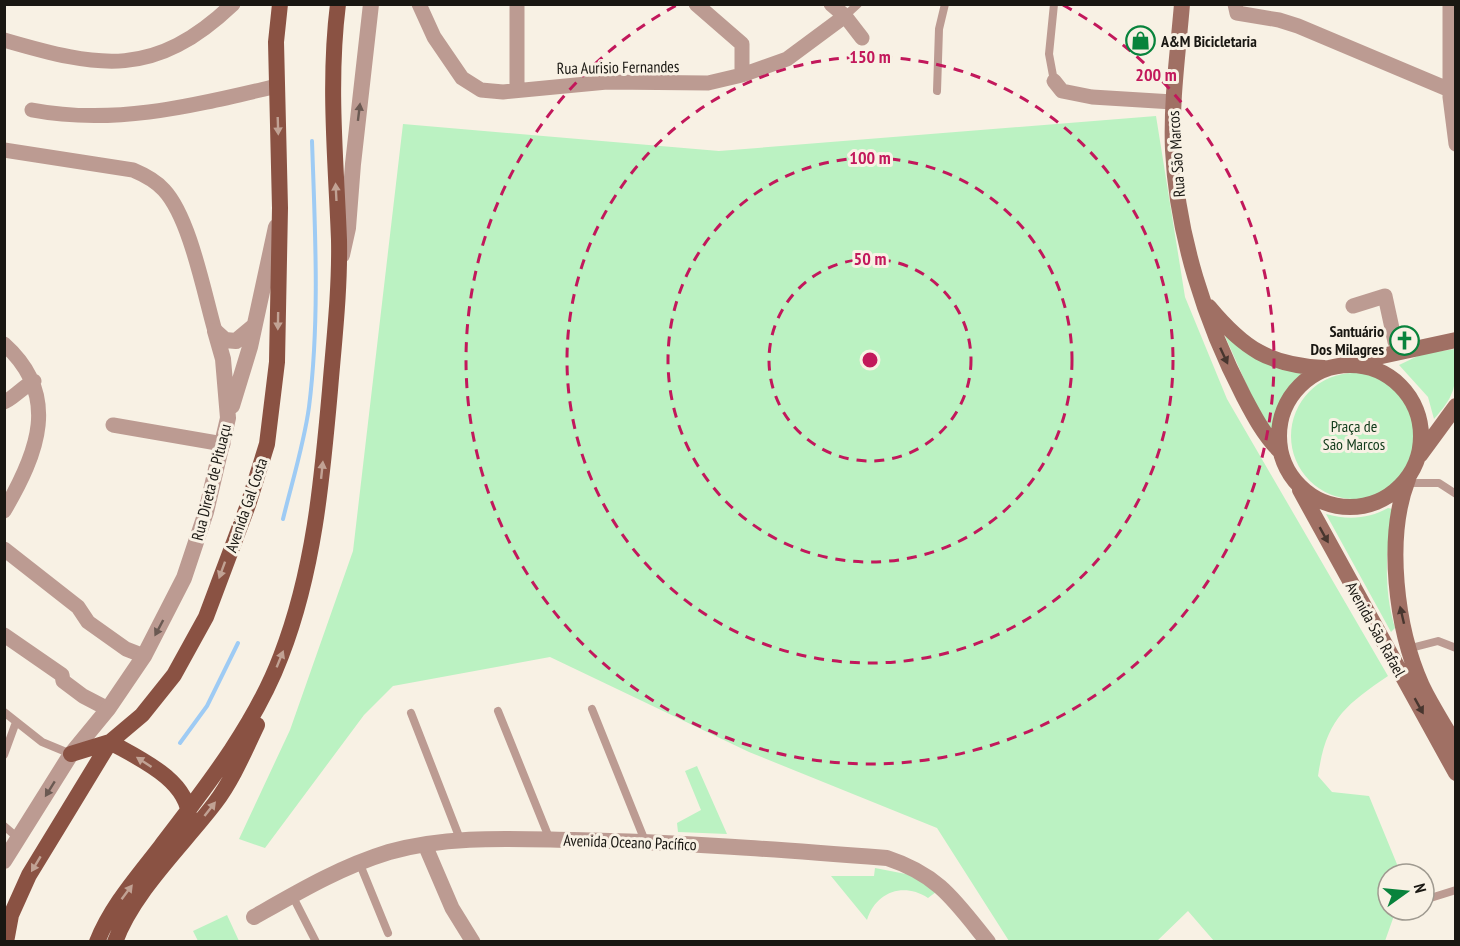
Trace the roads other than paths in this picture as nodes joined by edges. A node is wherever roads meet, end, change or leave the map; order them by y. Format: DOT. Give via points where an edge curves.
graph roads {
  1 [pos="233,4"];
  2 [pos="274,4"];
  3 [pos="280,4"];
  4 [pos="338,4"];
  5 [pos="371,4"];
  6 [pos="419,4"];
  7 [pos="517,4"];
  8 [pos="696,4"];
  9 [pos="831,4"];
  10 [pos="858,4"];
  11 [pos="1054,4"];
  12 [pos="1182,4"];
  13 [pos="1235,4"];
  14 [pos="1450,4"];
  15 [pos="943,5"];
  16 [pos="845,16"];
  17 [pos="862,38"];
  18 [pos="4,40"];
  19 [pos="276,42"];
  20 [pos="742,75"];
  21 [pos="1054,81"];
  22 [pos="277,86"];
  23 [pos="517,90"];
  24 [pos="1453,90"];
  25 [pos="937,91"];
  26 [pos="1173,102"];
  27 [pos="32,110"];
  28 [pos="1455,144"];
  29 [pos="4,150"];
  30 [pos="280,208"];
  31 [pos="337,273"];
  32 [pos="1204,301"];
  33 [pos="1353,306"];
  34 [pos="254,326"];
  35 [pos="215,331"];
  36 [pos="1455,340"];
  37 [pos="4,344"];
  38 [pos="1410,349"];
  39 [pos="1345,364"];
  40 [pos="1324,368"];
  41 [pos="34,381"];
  42 [pos="4,402"];
  43 [pos="1455,406"];
  44 [pos="228,418"];
  45 [pos="113,425"];
  46 [pos="224,444"];
  47 [pos="1279,450"];
  48 [pos="1418,458"];
  49 [pos="1407,481"];
  50 [pos="1296,484"];
  51 [pos="1455,494"];
  52 [pos="4,511"];
  53 [pos="4,549"];
  54 [pos="4,634"];
  55 [pos="1411,648"];
  56 [pos="1455,648"];
  57 [pos="144,656"];
  58 [pos="270,683"];
  59 [pos="108,709"];
  60 [pos="592,709"];
  61 [pos="498,711"];
  62 [pos="4,712"];
  63 [pos="411,713"];
  64 [pos="16,722"];
  65 [pos="111,742"];
  66 [pos="1455,746"];
  67 [pos="71,754"];
  68 [pos="4,755"];
  69 [pos="1455,773"];
  70 [pos="189,810"];
  71 [pos="4,826"];
  72 [pos="19,839"];
  73 [pos="460,839"];
  74 [pos="550,840"];
  75 [pos="645,842"];
  76 [pos="183,843"];
  77 [pos="425,845"];
  78 [pos="4,861"];
  79 [pos="359,862"];
  80 [pos="1455,890"];
  81 [pos="292,895"];
  82 [pos="1436,896"];
  83 [pos="254,917"];
  84 [pos="388,933"];
  85 [pos="6,942"];
  86 [pos="97,942"];
  87 [pos="115,942"];
  88 [pos="315,942"];
  89 [pos="473,942"];
  90 [pos="988,942"];
  1 -- 18 [label="street" via="191,39 140,59 118,63 90,61"];
  2 -- 19 [label="main road"];
  3 -- 19 [label="main road, Avenida Gal Costa"];
  31 -- 4 [label="main road, one-way" via="332,88"];
  31 -- 5 [label="street, one-way" via="348,228"];
  6 -- 23 [label="street, Rua Aurisio Fernandes" via="434,37 462,78 481,90"];
  7 -- 23 [label="street"];
  8 -- 20 [label="street" via="742,44"];
  9 -- 16 [label="street"];
  10 -- 16 [label="lane"];
  11 -- 21 [label="lane" via="1049,54"];
  12 -- 26 [label="main road, Rua São Marcos"];
  13 -- 24 [label="street" via="1237,13 1298,26"];
  14 -- 24 [label="street"];
  15 -- 25 [label="lane"];
  16 -- 17 [label="street"];
  16 -- 20 [label="street, Rua Aurisio Fernandes" via="787,59"];
  19 -- 22 [label="main road, Avenida Gal Costa"];
  20 -- 23 [label="street, Rua Aurisio Fernandes" via="708,83 607,82"];
  21 -- 26 [label="street" via="1062,91 1082,95"];
  22 -- 27 [label="street" via="177,109 128,114 96,117"];
  22 -- 30 [label="main road, Avenida Gal Costa, one-way"];
  24 -- 28 [label="street"];
  26 -- 32 [label="main road, Rua São Marcos" via="1173,151 1182,218"];
  29 -- 35 [label="street, Rua Direta de Pituaçu" via="133,170 150,177 164,190 182,221"];
  30 -- 34 [label="street"];
  30 -- 65 [label="main road, Avenida Gal Costa, one-way" via="277,362 267,444 251,495 206,617 174,675 142,715"];
  58 -- 31 [label="main road, one-way" via="308,569 322,473"];
  32 -- 40 [label="main road, Rua São Marcos" via="1242,343 1259,354 1298,367"];
  32 -- 47 [label="main road, Rua São Marcos, one-way" via="1234,378 1264,432"];
  33 -- 38 [label="street" via="1385,296 1395,342"];
  34 -- 35 [label="street" via="236,341 225,340"];
  34 -- 44 [label="street"];
  35 -- 44 [label="street, Rua Direta de Pituaçu" via="223,359"];
  36 -- 38 [label="main road"];
  37 -- 41 [label="street" via="20,357"];
  38 -- 39 [label="main road"];
  39 -- 40 [label="main road"];
  39 -- 48 [label="main road" via="1375,369 1406,392 1420,420"];
  40 -- 47 [label="main road" via="1304,380 1288,398 1281,414"];
  41 -- 42 [label="street"];
  41 -- 52 [label="street" via="39,402 36,436"];
  43 -- 48 [label="main road"];
  44 -- 46 [label="street, Rua Direta de Pituaçu"];
  45 -- 46 [label="street"];
  46 -- 57 [label="street, Rua Direta de Pituaçu, one-way" via="184,578"];
  47 -- 50 [label="main road"];
  48 -- 49 [label="main road"];
  49 -- 50 [label="main road" via="1380,501 1363,507 1326,504"];
  49 -- 51 [label="lane" via="1439,483"];
  55 -- 49 [label="main road, Avenida São Rafael, one-way" via="1401,613 1394,550"];
  50 -- 69 [label="main road, Avenida São Rafael, one-way"];
  53 -- 57 [label="street" via="78,607 88,622 126,649"];
  54 -- 59 [label="street" via="62,675 63,681 83,696"];
  55 -- 56 [label="lane" via="1438,641"];
  55 -- 66 [label="main road, Avenida São Rafael" via="1422,685"];
  57 -- 59 [label="street, Rua Direta de Pituaçu"];
  58 -- 70 [label="main road"];
  76 -- 58 [label="main road, one-way" via="236,770 266,705"];
  59 -- 67 [label="street, Rua Direta de Pituaçu"];
  60 -- 75 [label="lane"];
  61 -- 74 [label="lane"];
  62 -- 64 [label="lane"];
  63 -- 73 [label="lane"];
  64 -- 67 [label="lane" via="42,742"];
  64 -- 68 [label="lane"];
  65 -- 67 [label="main road"];
  70 -- 65 [label="main road, one-way" via="174,784 147,762"];
  65 -- 85 [label="main road, Avenida Gal Costa, one-way" via="29,875 11,915"];
  67 -- 72 [label="street, Rua Direta de Pituaçu, one-way"];
  70 -- 76 [label="main road"];
  86 -- 70 [label="main road, one-way" via="121,899"];
  71 -- 72 [label="lane"];
  72 -- 78 [label="street, Rua Direta de Pituaçu"];
  73 -- 74 [label="street, Avenida Oceano Pacífico"];
  73 -- 77 [label="street, Avenida Oceano Pacífico"];
  74 -- 75 [label="street, Avenida Oceano Pacífico"];
  75 -- 90 [label="street, Avenida Oceano Pacífico" via="887,858 912,866 944,888"];
  76 -- 87 [label="main road" via="139,898"];
  77 -- 79 [label="street, Avenida Oceano Pacífico"];
  77 -- 89 [label="street" via="452,908"];
  79 -- 81 [label="street, Avenida Oceano Pacífico"];
  79 -- 84 [label="lane"];
  80 -- 82 [label="lane"];
  81 -- 83 [label="street, Avenida Oceano Pacífico"];
  81 -- 88 [label="lane"];
}
